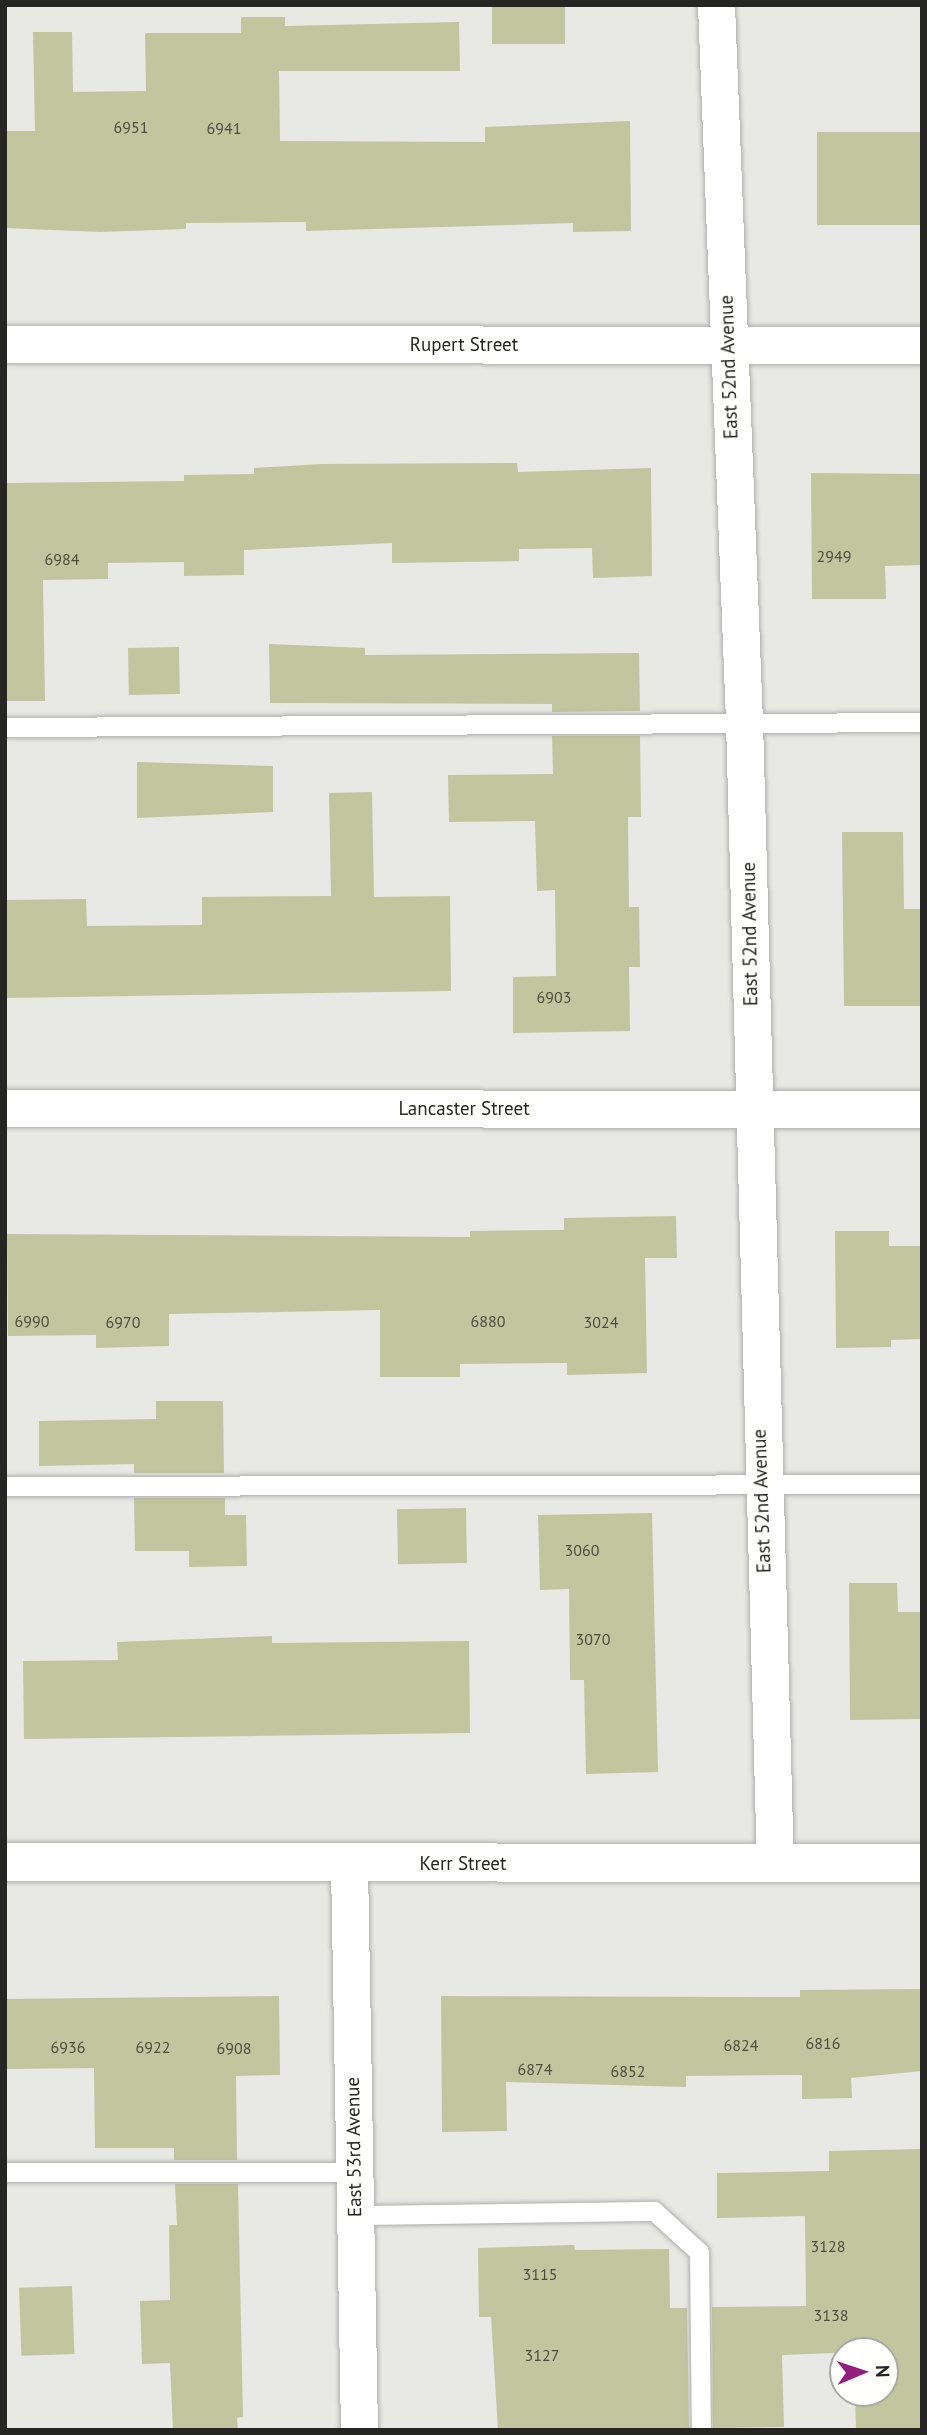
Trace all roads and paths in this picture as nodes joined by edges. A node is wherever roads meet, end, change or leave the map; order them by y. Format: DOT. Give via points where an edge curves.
graph roads {
  1 [pos="716,5"];
  2 [pos="5,344"];
  3 [pos="728,345"];
  4 [pos="922,345"];
  5 [pos="744,721"];
  6 [pos="922,722"];
  7 [pos="5,727"];
  8 [pos="5,1108"];
  9 [pos="922,1109"];
  10 [pos="754,1110"];
  11 [pos="922,1484"];
  12 [pos="5,1486"];
  13 [pos="761,1486"];
  14 [pos="5,1862"];
  15 [pos="775,1863"];
  16 [pos="922,1863"];
  17 [pos="349,1864"];
  18 [pos="5,2172"];
  19 [pos="353,2172"];
  20 [pos="355,2215"];
  21 [pos="359,2430"];
  22 [pos="701,2430"];
  1 -- 3 [label="street, East 52nd Avenue"];
  2 -- 3 [label="street, Rupert Street"];
  3 -- 4 [label="street, Rupert Street"];
  3 -- 5 [label="street, East 52nd Avenue"];
  5 -- 6 [label="lane"];
  5 -- 7 [label="lane"];
  5 -- 10 [label="street, East 52nd Avenue"];
  8 -- 10 [label="street, Lancaster Street"];
  9 -- 10 [label="street, Lancaster Street"];
  10 -- 13 [label="street, East 52nd Avenue"];
  11 -- 13 [label="lane"];
  12 -- 13 [label="lane"];
  13 -- 15 [label="street, East 52nd Avenue"];
  14 -- 17 [label="street, Kerr Street"];
  15 -- 16 [label="street, Kerr Street"];
  15 -- 17 [label="street, Kerr Street"];
  17 -- 19 [label="street, East 53rd Avenue"];
  18 -- 19 [label="lane"];
  19 -- 20 [label="street, East 53rd Avenue"];
  20 -- 21 [label="street, East 53rd Avenue"];
  20 -- 22 [label="lane" via="654,2211 699,2252"];
}
